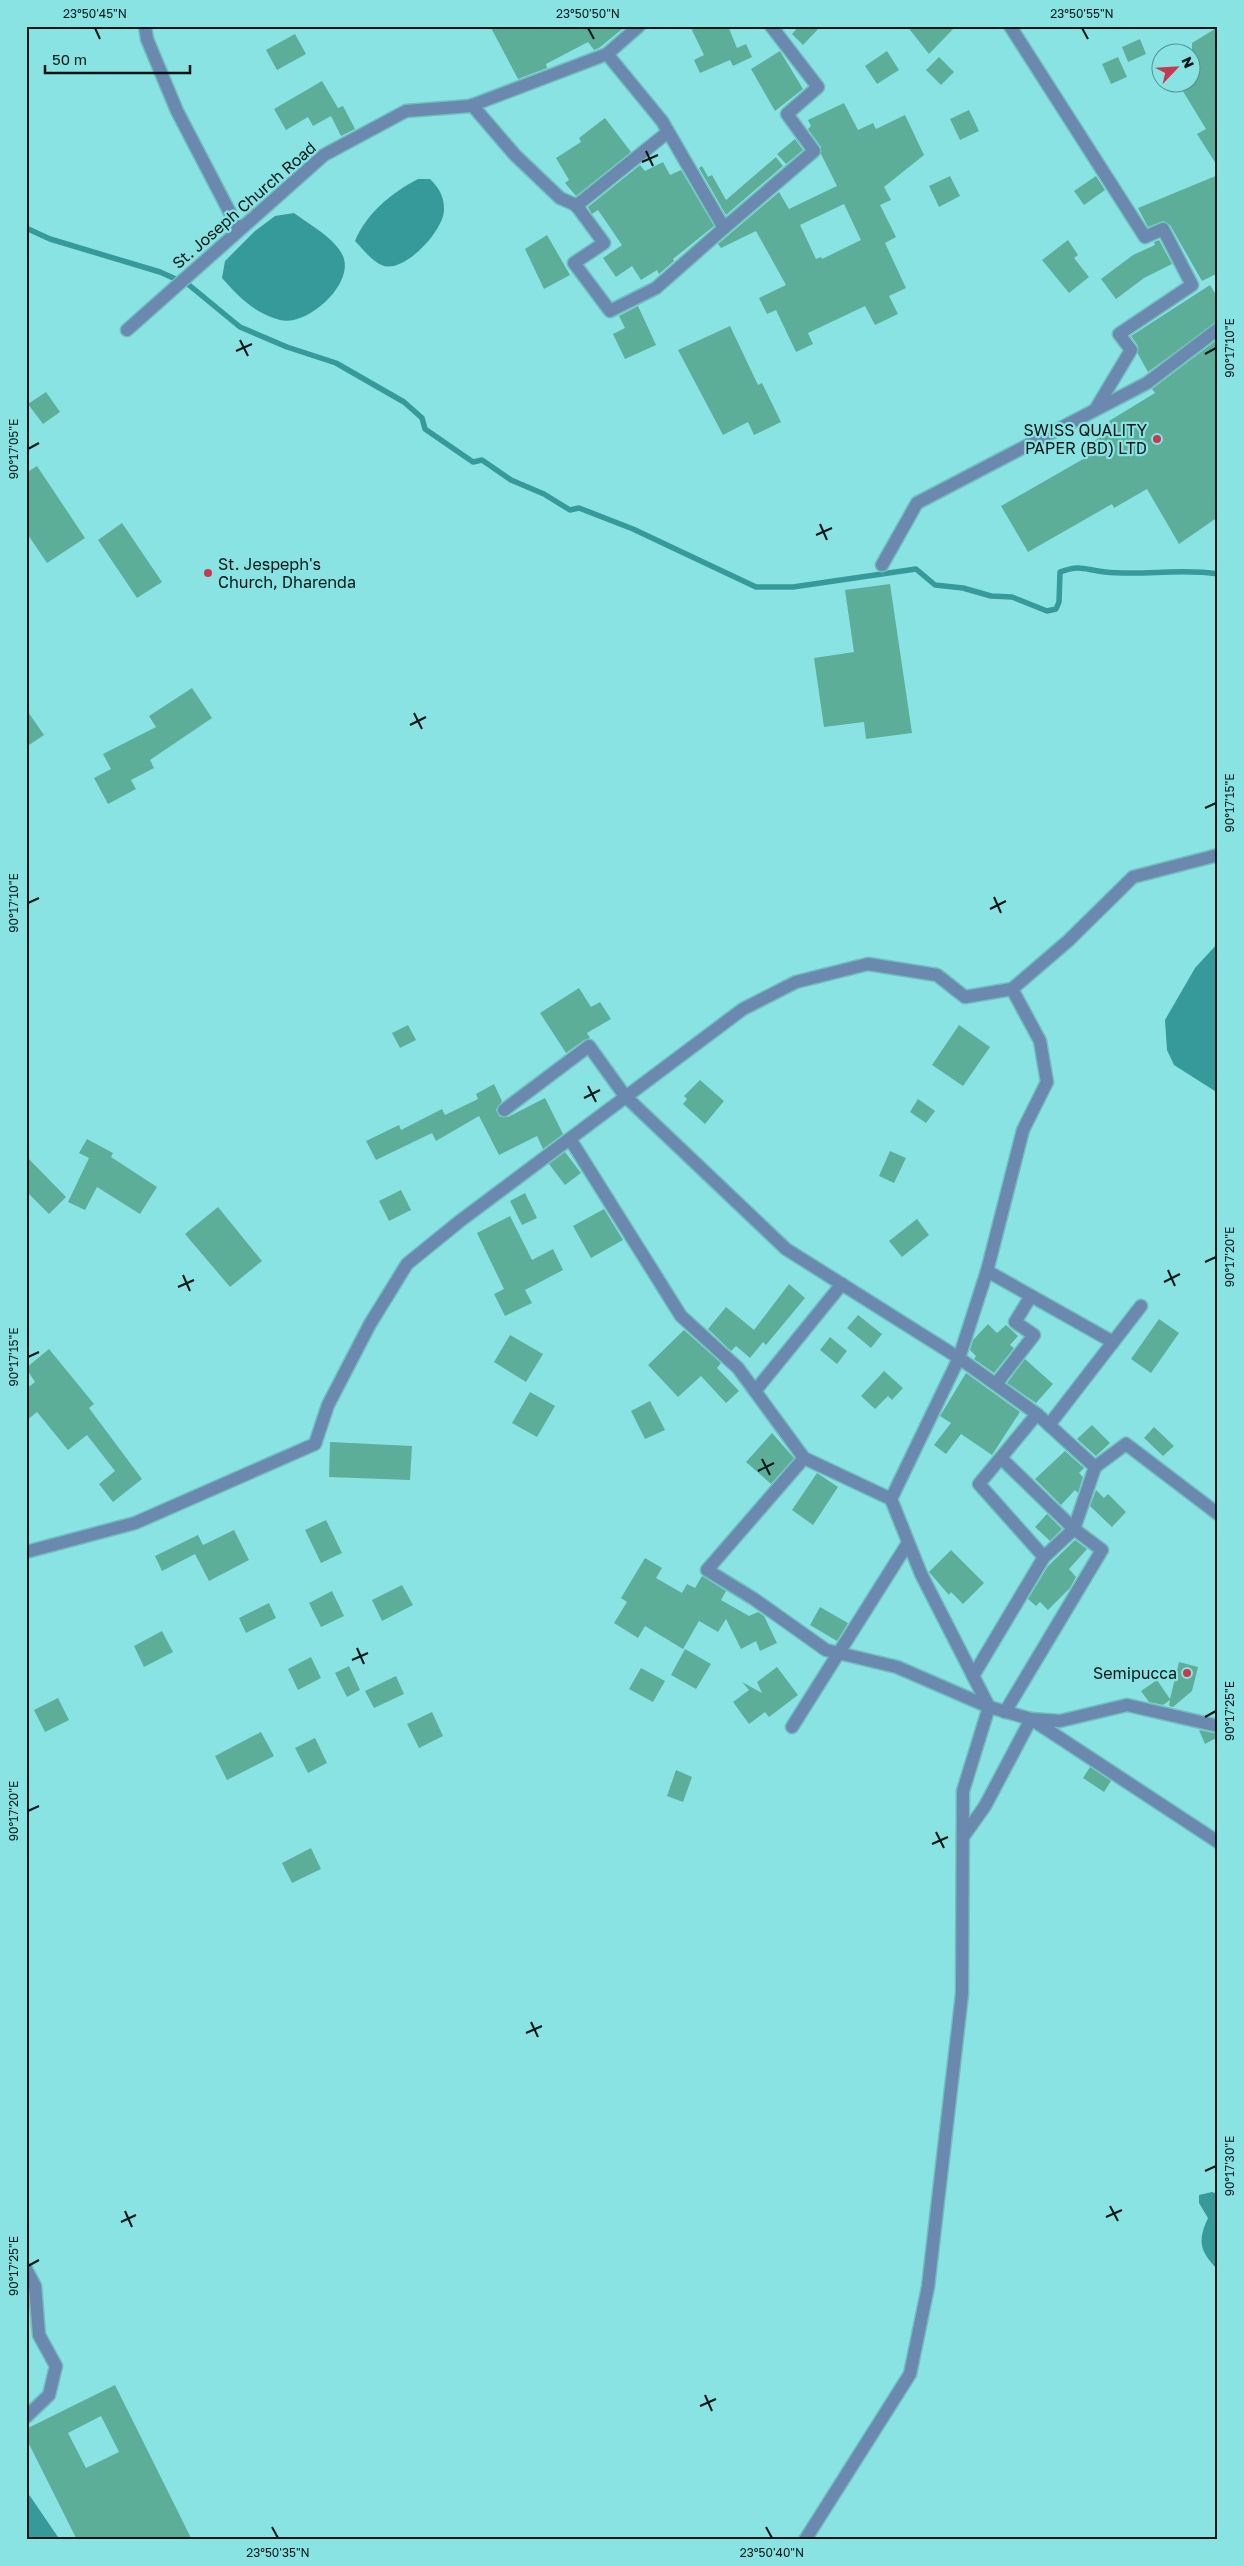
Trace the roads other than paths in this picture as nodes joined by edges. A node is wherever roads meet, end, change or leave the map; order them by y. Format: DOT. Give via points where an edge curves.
graph roads {
  1 [pos="145,26"];
  2 [pos="639,26"];
  3 [pos="771,26"];
  4 [pos="1010,26"];
  5 [pos="608,54"];
  6 [pos="472,105"];
  7 [pos="668,132"];
  8 [pos="576,206"];
  9 [pos="724,228"];
  10 [pos="239,230"];
  11 [pos="1218,329"];
  12 [pos="127,330"];
  13 [pos="1095,410"];
  14 [pos="882,566"];
  15 [pos="1218,855"];
  16 [pos="1012,989"];
  17 [pos="625,1096"];
  18 [pos="504,1110"];
  19 [pos="570,1139"];
  20 [pos="987,1272"];
  21 [pos="842,1284"];
  22 [pos="1031,1296"];
  23 [pos="1141,1306"];
  24 [pos="1113,1342"];
  25 [pos="959,1358"];
  26 [pos="996,1384"];
  27 [pos="755,1391"];
  28 [pos="1037,1414"];
  29 [pos="1049,1425"];
  30 [pos="804,1458"];
  31 [pos="1001,1458"];
  32 [pos="1095,1467"];
  33 [pos="891,1499"];
  34 [pos="1218,1514"];
  35 [pos="1074,1529"];
  36 [pos="908,1543"];
  37 [pos="26,1552"];
  38 [pos="1044,1558"];
  39 [pos="839,1653"];
  40 [pos="972,1676"];
  41 [pos="989,1707"];
  42 [pos="1005,1712"];
  43 [pos="1031,1719"];
  44 [pos="1218,1726"];
  45 [pos="792,1727"];
  46 [pos="963,1837"];
  47 [pos="1218,1842"];
  48 [pos="26,2269"];
  49 [pos="26,2417"];
  50 [pos="804,2540"];
  1 -- 10 [label="street" via="147,39 177,111"];
  2 -- 5 [label="street, St. Joseph Church Road"];
  3 -- 9 [label="street" via="818,88 787,114 814,151"];
  4 -- 13 [label="street" via="1145,237 1163,229 1192,285 1119,334 1131,350"];
  5 -- 6 [label="street, St. Joseph Church Road"];
  5 -- 7 [label="street"];
  6 -- 8 [label="street" via="515,155 560,198"];
  6 -- 10 [label="street, St. Joseph Church Road" via="406,111 324,155"];
  7 -- 8 [label="street"];
  7 -- 9 [label="street"];
  8 -- 9 [label="street" via="604,243 574,263 610,311 656,288"];
  10 -- 12 [label="street, St. Joseph Church Road"];
  11 -- 13 [label="street" via="1147,383"];
  13 -- 14 [label="street" via="918,503"];
  15 -- 16 [label="street" via="1133,877 1068,941"];
  16 -- 17 [label="street" via="965,997 937,975 868,964 796,982 743,1009"];
  16 -- 20 [label="street" via="1040,1041 1047,1082 1023,1130"];
  17 -- 18 [label="street" via="589,1046"];
  17 -- 19 [label="street"];
  17 -- 21 [label="street" via="786,1249"];
  19 -- 27 [label="street" via="681,1316 738,1368"];
  19 -- 37 [label="street" via="460,1220 407,1264 370,1324 328,1405 315,1444 135,1523"];
  20 -- 22 [label="street"];
  20 -- 25 [label="street"];
  21 -- 25 [label="street"];
  21 -- 27 [label="street"];
  22 -- 24 [label="street"];
  22 -- 26 [label="street" via="1015,1322 1034,1335"];
  23 -- 24 [label="street"];
  24 -- 29 [label="street"];
  25 -- 26 [label="street"];
  25 -- 33 [label="street"];
  26 -- 28 [label="street"];
  27 -- 30 [label="street"];
  28 -- 29 [label="street"];
  28 -- 31 [label="street"];
  29 -- 32 [label="street"];
  30 -- 33 [label="street"];
  30 -- 39 [label="street" via="707,1570 826,1650"];
  31 -- 35 [label="street"];
  31 -- 38 [label="street" via="979,1484"];
  32 -- 34 [label="street" via="1126,1444"];
  32 -- 35 [label="street"];
  33 -- 36 [label="street"];
  35 -- 38 [label="street"];
  35 -- 42 [label="street" via="1102,1550"];
  36 -- 39 [label="street"];
  36 -- 40 [label="street"];
  38 -- 40 [label="street"];
  39 -- 41 [label="street" via="896,1667"];
  39 -- 45 [label="street"];
  40 -- 41 [label="street"];
  41 -- 42 [label="street"];
  41 -- 46 [label="street" via="963,1791"];
  42 -- 43 [label="street"];
  43 -- 44 [label="street" via="1060,1721 1127,1705"];
  43 -- 46 [label="street" via="985,1806"];
  43 -- 47 [label="street"];
  46 -- 50 [label="street" via="962,1994 928,2287 910,2374"];
  48 -- 49 [label="street" via="35,2286 39,2335 56,2366 49,2395"];
}
